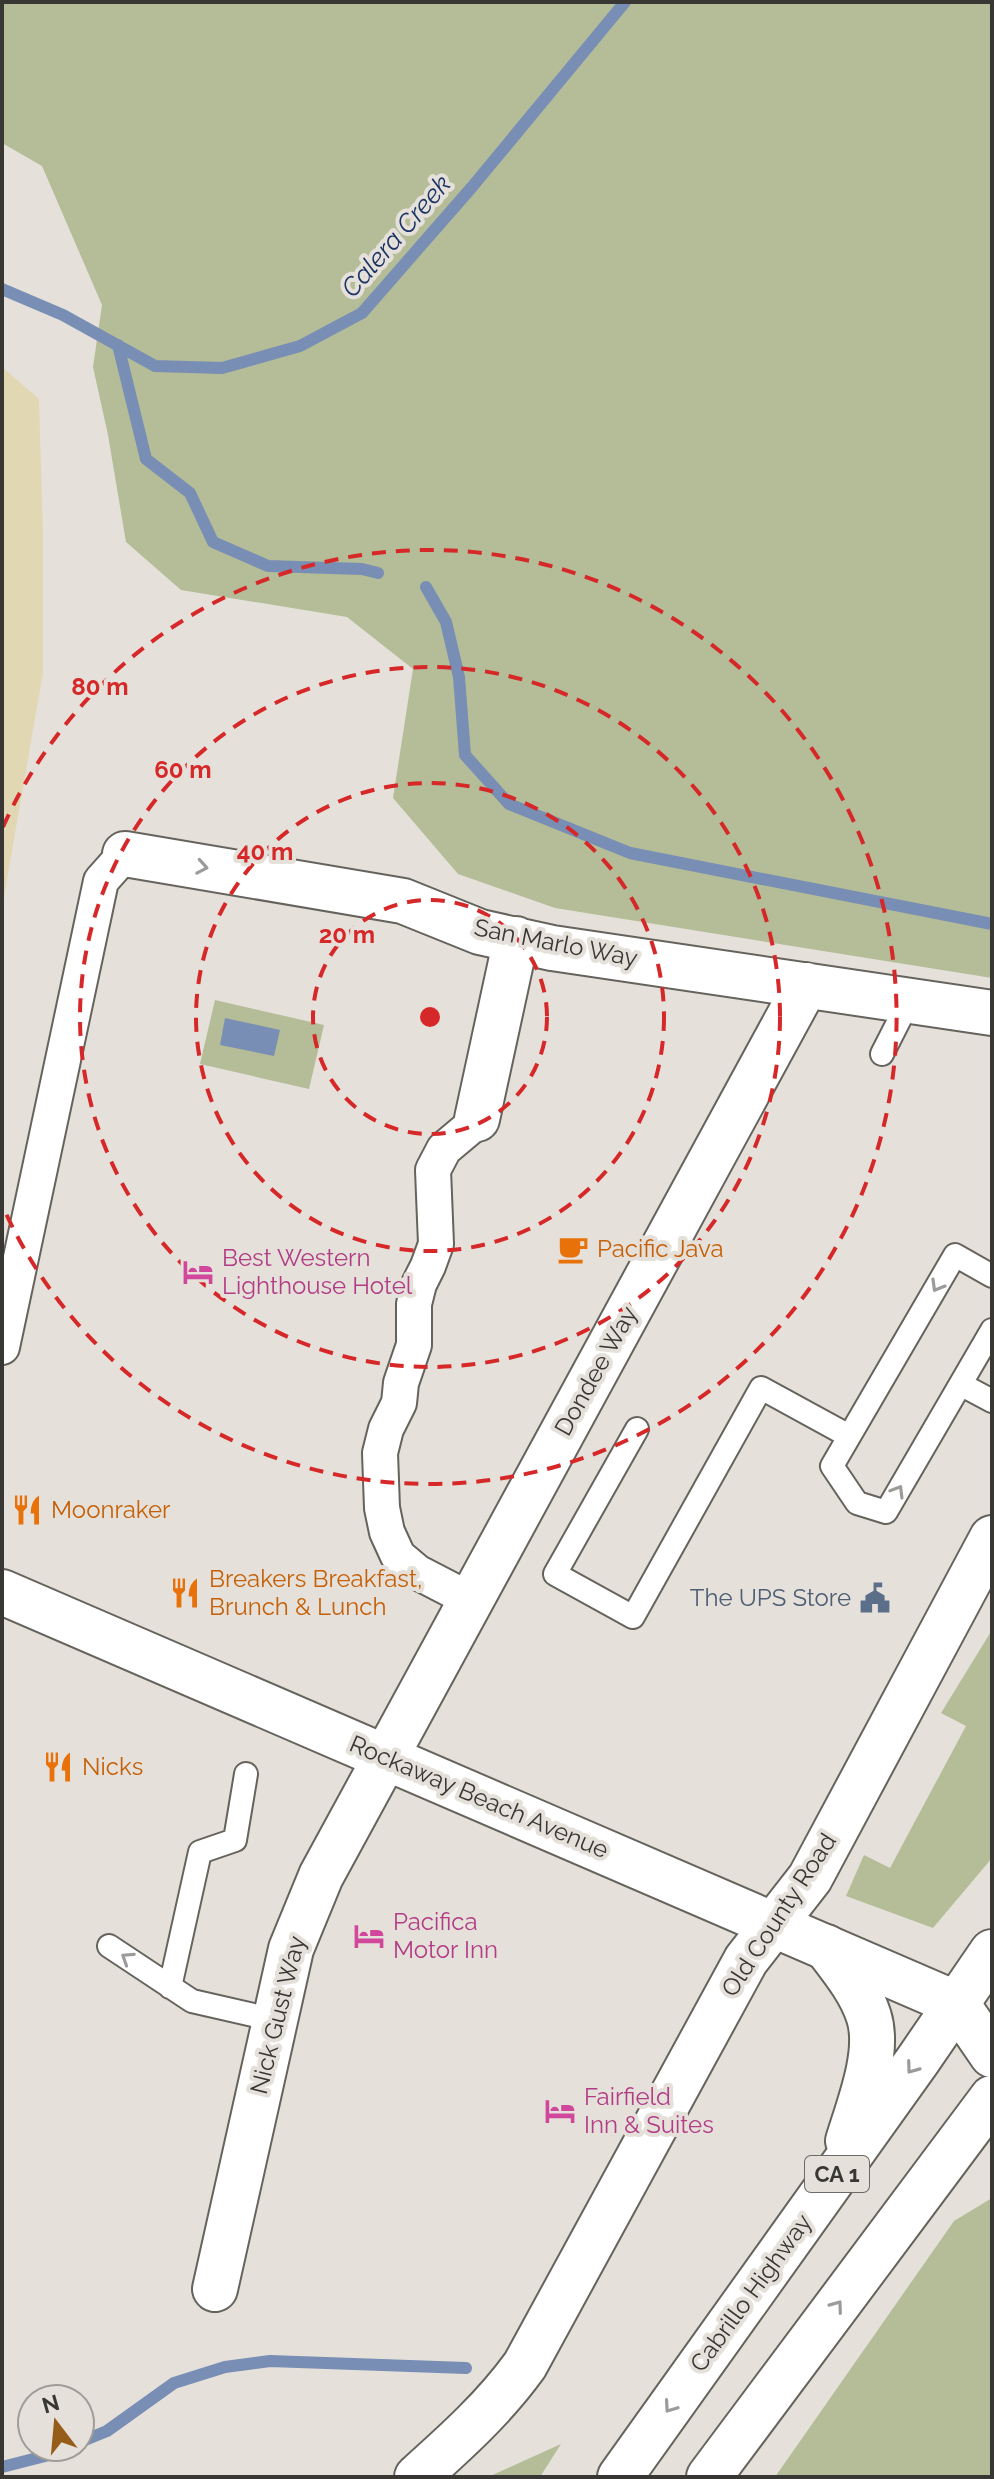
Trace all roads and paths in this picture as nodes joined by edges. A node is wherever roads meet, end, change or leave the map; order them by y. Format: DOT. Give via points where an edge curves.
graph roads {
  1 [pos="125,854"];
  2 [pos="516,939"];
  3 [pos="806,985"];
  4 [pos="909,1001"];
  5 [pos="992,1013"];
  6 [pos="882,1054"];
  7 [pos="477,1119"];
  8 [pos="992,1276"];
  9 [pos="992,1330"];
  10 [pos="2,1347"];
  11 [pos="962,1385"];
  12 [pos="992,1401"];
  13 [pos="637,1429"];
  14 [pos="849,1436"];
  15 [pos="992,1538"];
  16 [pos="2,1592"];
  17 [pos="471,1600"];
  18 [pos="386,1757"];
  19 [pos="246,1774"];
  20 [pos="774,1924"];
  21 [pos="109,1946"];
  22 [pos="826,1947"];
  23 [pos="992,1952"];
  24 [pos="170,1987"];
  25 [pos="974,2007"];
  26 [pos="275,2020"];
  27 [pos="992,2055"];
  28 [pos="992,2098"];
  29 [pos="839,2171"];
  30 [pos="215,2289"];
  31 [pos="417,2477"];
  32 [pos="620,2477"];
  33 [pos="709,2477"];
  1 -- 2 [label="main road, San Marlo Way, one-way" via="403,901 480,932"];
  1 -- 10 [label="street" via="101,881"];
  2 -- 3 [label="main road, San Marlo Way"];
  2 -- 7 [label="main road"];
  3 -- 4 [label="main road, San Marlo Way"];
  3 -- 17 [label="main road, Dondee Way"];
  4 -- 5 [label="main road, San Marlo Way"];
  4 -- 6 [label="lane"];
  7 -- 17 [label="street" via="444,1149 433,1170 436,1244 419,1284 414,1345 380,1453 384,1520 398,1556"];
  8 -- 14 [label="lane, one-way" via="955,1255"];
  9 -- 11 [label="lane"];
  11 -- 12 [label="lane"];
  14 -- 11 [label="lane, one-way" via="832,1466 857,1503 886,1512"];
  13 -- 14 [label="lane" via="555,1574 633,1617 761,1388"];
  15 -- 20 [label="main road, Old County Road" via="810,1878"];
  16 -- 18 [label="main road, Rockaway Beach Avenue"];
  17 -- 18 [label="main road, Dondee Way"];
  18 -- 20 [label="main road, Rockaway Beach Avenue"];
  18 -- 26 [label="main road, Nick Gust Way" via="304,1912"];
  19 -- 24 [label="lane" via="235,1840 200,1852"];
  20 -- 22 [label="main road, Rockaway Beach Avenue"];
  20 -- 31 [label="main road, Old County Road" via="746,1960 525,2365 485,2414"];
  24 -- 21 [label="lane, one-way"];
  22 -- 25 [label="main road, Rockaway Beach Avenue"];
  22 -- 29 [label="main road" via="859,1995 872,2033 864,2086"];
  23 -- 25 [label="main road, Cabrillo Highway / CA 1"];
  24 -- 26 [label="lane" via="192,2001"];
  25 -- 27 [label="main road"];
  25 -- 29 [label="main road, Cabrillo Highway / CA 1, one-way"];
  26 -- 30 [label="main road, Nick Gust Way"];
  33 -- 28 [label="main road, one-way"];
  29 -- 32 [label="main road, Cabrillo Highway / CA 1, one-way"];
}
